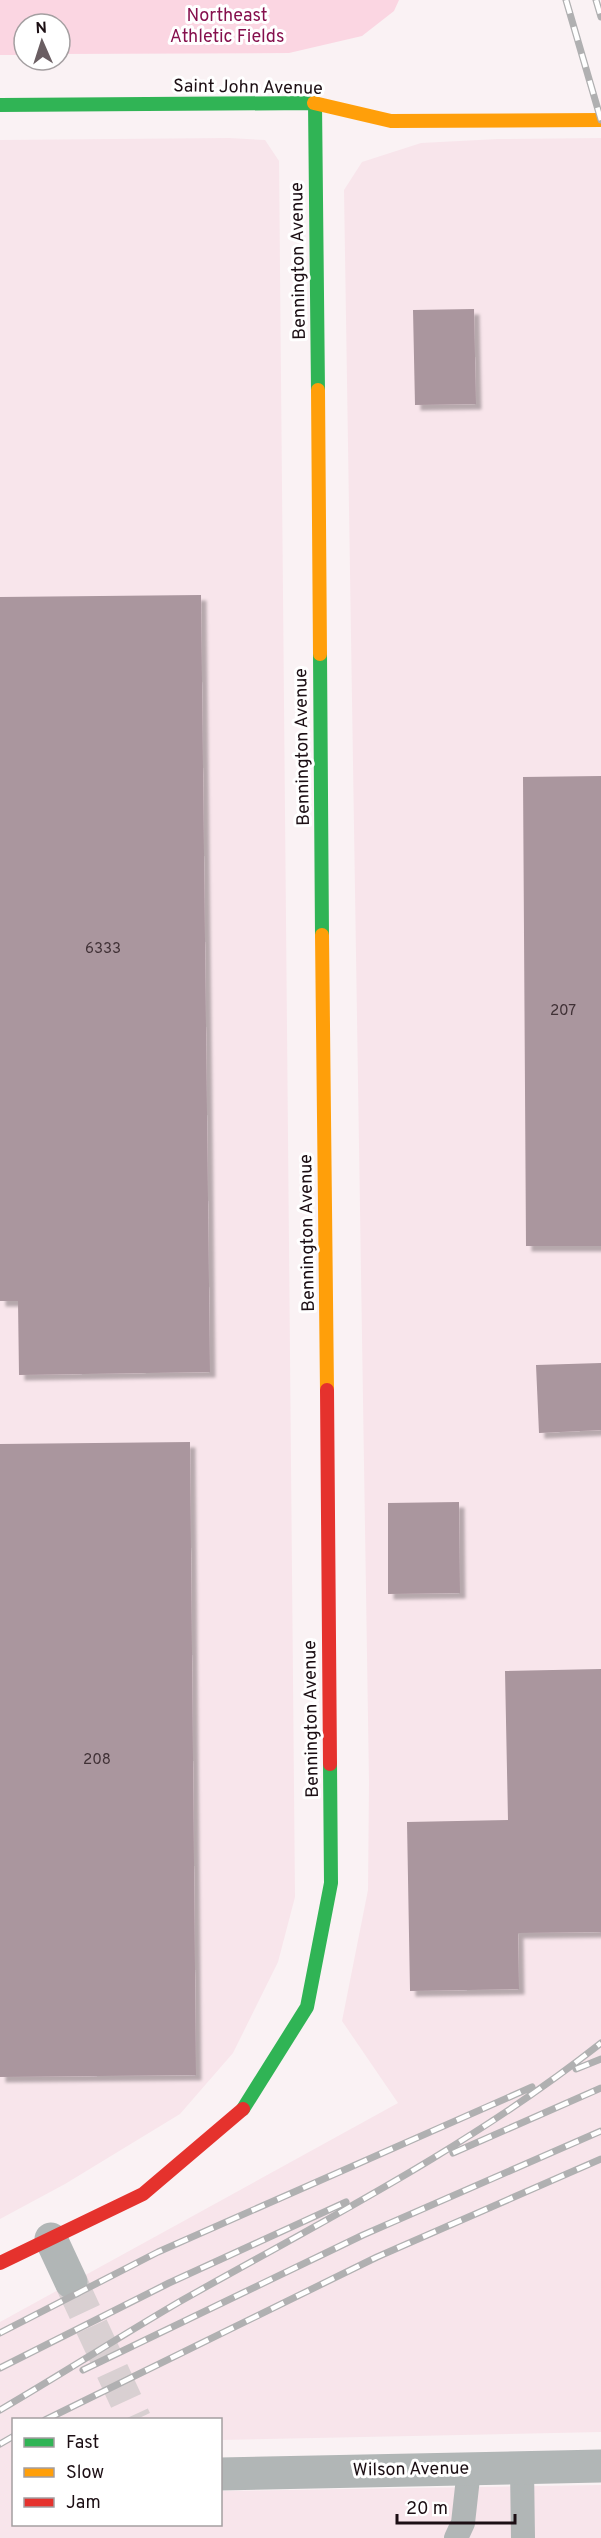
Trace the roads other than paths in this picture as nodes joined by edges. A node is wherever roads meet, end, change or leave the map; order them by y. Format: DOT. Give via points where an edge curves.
graph roads {
  1 [pos="315,104"];
  2 [pos="0,105"];
  3 [pos="601,120"];
  4 [pos="51,2239"];
  5 [pos="0,2264"];
  6 [pos="71,2282"];
  7 [pos="601,2466"];
  8 [pos="522,2468"];
  9 [pos="469,2469"];
  10 [pos="222,2474"];
  11 [pos="456,2538"];
  12 [pos="523,2538"];
  1 -- 2 [label="street, Saint John Avenue"];
  1 -- 3 [label="street, Saint John Avenue" via="391,121"];
  1 -- 4 [label="street, Bennington Avenue" via="332,1883 307,2007 240,2113 143,2194"];
  4 -- 5 [label="street"];
  4 -- 6 [label="street"];
  7 -- 8 [label="street, Wilson Avenue"];
  8 -- 9 [label="street, Wilson Avenue"];
  8 -- 12 [label="lane"];
  9 -- 10 [label="street, Wilson Avenue"];
  9 -- 11 [label="lane" via="463,2523"];
}
